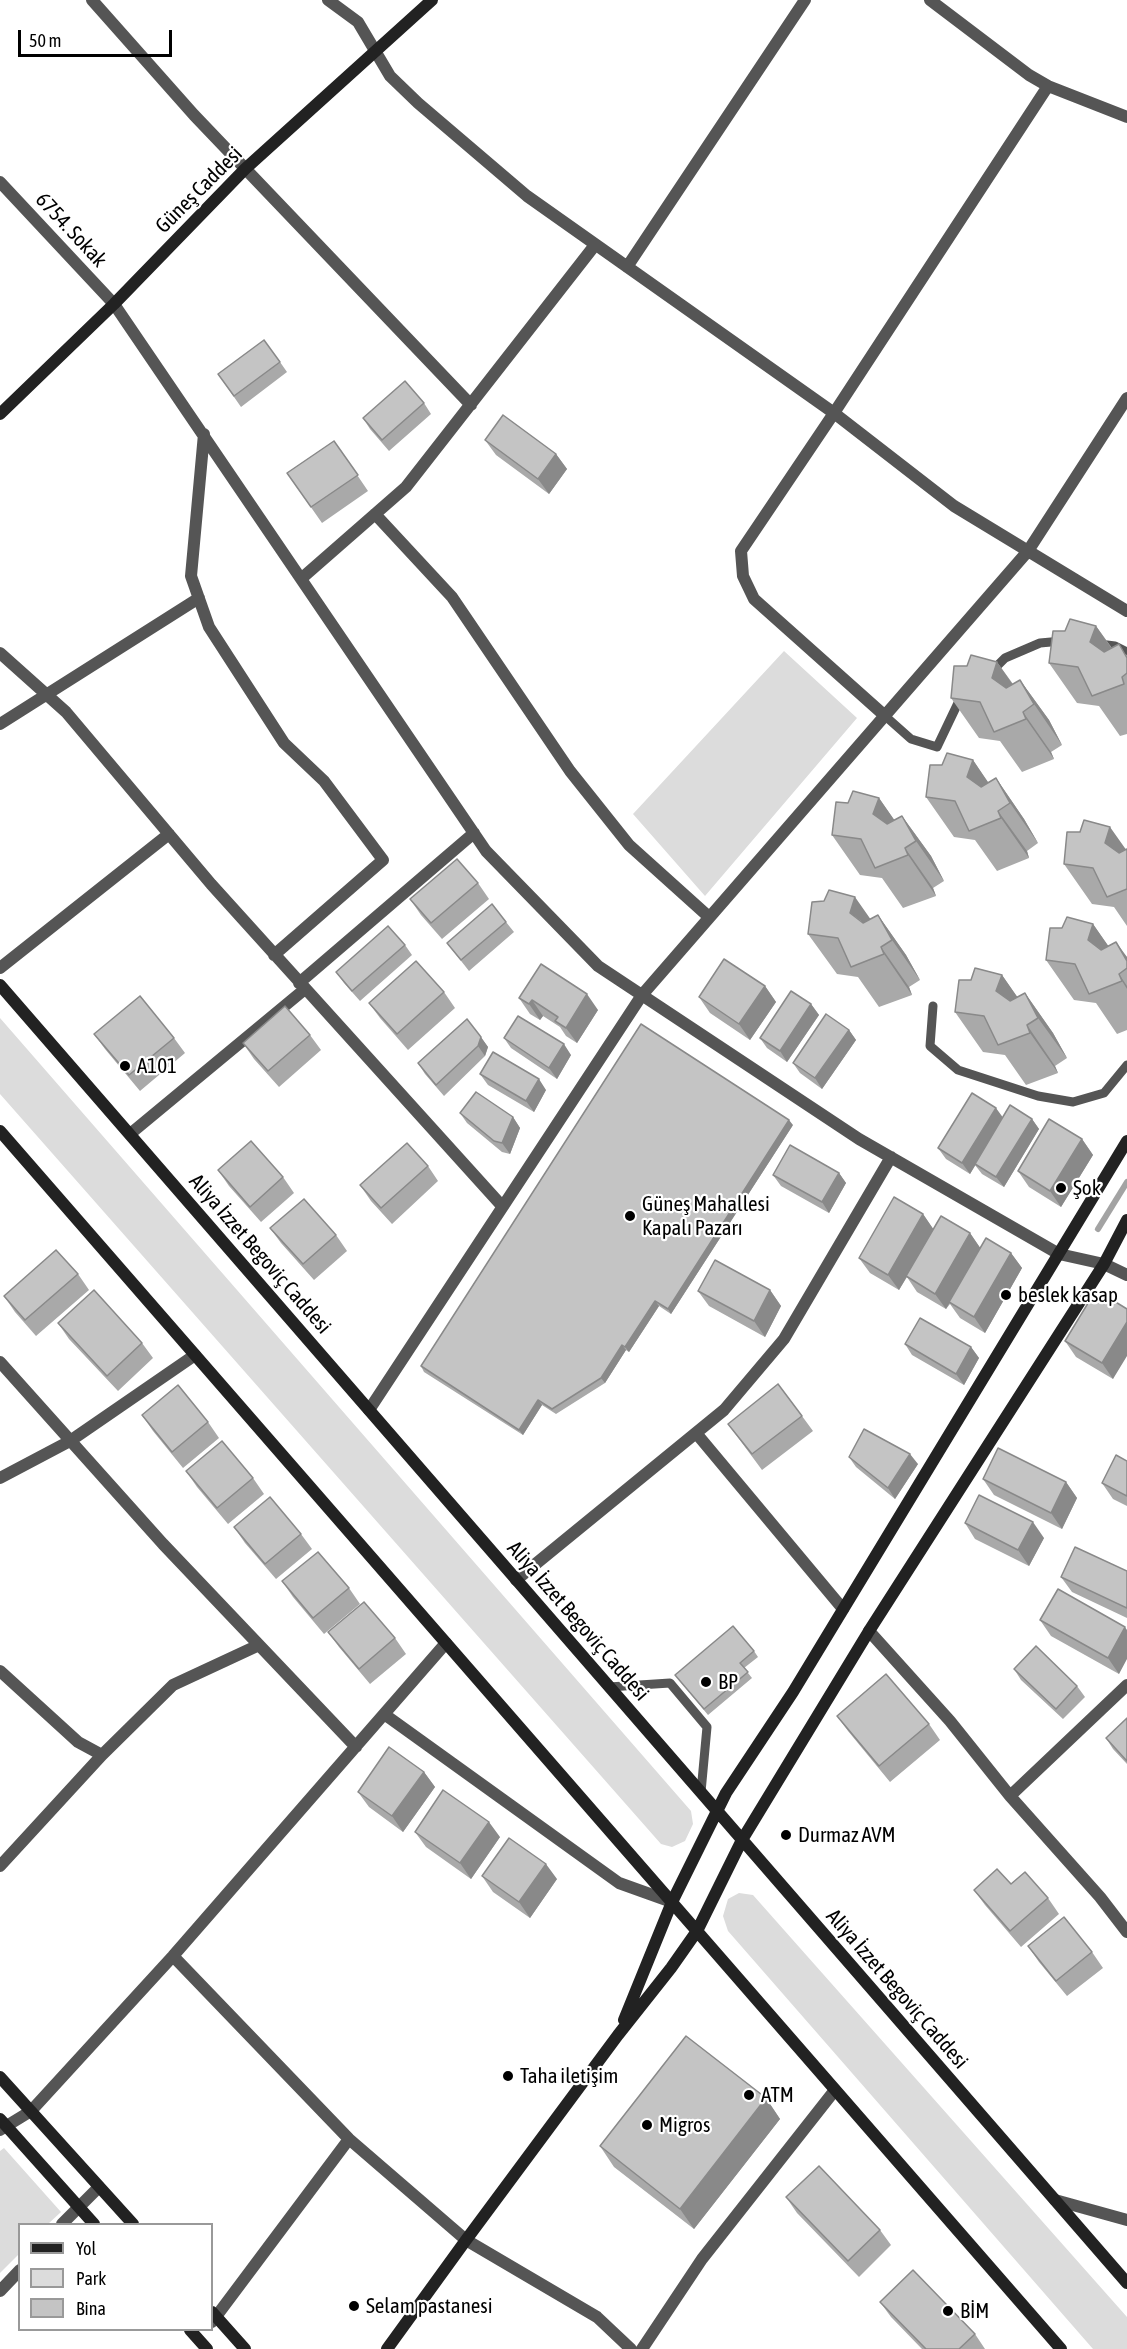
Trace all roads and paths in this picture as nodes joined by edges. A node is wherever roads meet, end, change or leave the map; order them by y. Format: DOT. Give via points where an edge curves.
graph roads {
  1 [pos="93,0"];
  2 [pos="328,0"];
  3 [pos="432,0"];
  4 [pos="805,0"];
  5 [pos="930,0"];
  6 [pos="375,51"];
  7 [pos="1048,86"];
  8 [pos="1127,117"];
  9 [pos="245,169"];
  10 [pos="0,182"];
  11 [pos="595,245"];
  12 [pos="627,267"];
  13 [pos="114,304"];
  14 [pos="1127,398"];
  15 [pos="471,405"];
  16 [pos="834,413"];
  17 [pos="0,414"];
  18 [pos="204,434"];
  19 [pos="375,514"];
  20 [pos="1028,551"];
  21 [pos="302,578"];
  22 [pos="199,598"];
  23 [pos="1127,610"];
  24 [pos="1072,640"];
  25 [pos="1093,643"];
  26 [pos="1127,652"];
  27 [pos="0,653"];
  28 [pos="981,681"];
  29 [pos="974,688"];
  30 [pos="46,694"];
  31 [pos="884,715"];
  32 [pos="0,724"];
  33 [pos="474,833"];
  34 [pos="169,834"];
  35 [pos="709,917"];
  36 [pos="274,955"];
  37 [pos="0,969"];
  38 [pos="0,985"];
  39 [pos="302,986"];
  40 [pos="642,995"];
  41 [pos="933,1006"];
  42 [pos="1127,1065"];
  43 [pos="0,1131"];
  44 [pos="130,1134"];
  45 [pos="1127,1141"];
  46 [pos="891,1157"];
  47 [pos="502,1206"];
  48 [pos="1127,1220"];
  49 [pos="1059,1254"];
  50 [pos="1104,1264"];
  51 [pos="1127,1275"];
  52 [pos="195,1355"];
  53 [pos="0,1362"];
  54 [pos="369,1410"];
  55 [pos="696,1433"];
  56 [pos="70,1441"];
  57 [pos="0,1478"];
  58 [pos="516,1580"];
  59 [pos="843,1609"];
  60 [pos="869,1631"];
  61 [pos="446,1643"];
  62 [pos="259,1645"];
  63 [pos="0,1671"];
  64 [pos="1127,1685"];
  65 [pos="609,1687"];
  66 [pos="384,1714"];
  67 [pos="356,1747"];
  68 [pos="102,1755"];
  69 [pos="701,1792"];
  70 [pos="1010,1796"];
  71 [pos="717,1811"];
  72 [pos="742,1840"];
  73 [pos="0,1866"];
  74 [pos="672,1902"];
  75 [pos="697,1930"];
  76 [pos="1127,1932"];
  77 [pos="173,1956"];
  78 [pos="618,2035"];
  79 [pos="0,2077"];
  80 [pos="836,2090"];
  81 [pos="31,2111"];
  82 [pos="2,2125"];
  83 [pos="349,2139"];
  84 [pos="99,2187"];
  85 [pos="1055,2200"];
  86 [pos="78,2207"];
  87 [pos="1126,2217"];
  88 [pos="63,2223"];
  89 [pos="93,2223"];
  90 [pos="132,2223"];
  91 [pos="466,2240"];
  92 [pos="18,2272"];
  93 [pos="1127,2283"];
  94 [pos="0,2291"];
  95 [pos="213,2317"];
  96 [pos="198,2333"];
  97 [pos="207,2349"];
  98 [pos="245,2349"];
  99 [pos="387,2349"];
  100 [pos="631,2349"];
  101 [pos="642,2349"];
  102 [pos="1061,2349"];
  1 -- 9 [label="street"];
  2 -- 6 [label="street" via="358,22"];
  3 -- 6 [label="street, Güneş Caddesi"];
  4 -- 12 [label="street"];
  5 -- 7 [label="street"];
  6 -- 9 [label="street, Güneş Caddesi"];
  6 -- 11 [label="street" via="390,76 418,103 527,196"];
  7 -- 8 [label="street"];
  7 -- 16 [label="street"];
  9 -- 13 [label="street, Güneş Caddesi"];
  9 -- 15 [label="street"];
  10 -- 13 [label="street, 6754. Sokak"];
  11 -- 12 [label="street"];
  11 -- 15 [label="street"];
  12 -- 16 [label="street"];
  13 -- 17 [label="street, Güneş Caddesi"];
  13 -- 18 [label="street, 6754. Sokak"];
  14 -- 20 [label="street"];
  15 -- 19 [label="street" via="406,487"];
  16 -- 20 [label="street" via="954,506"];
  16 -- 31 [label="street" via="741,551 741,563 747,588 763,609"];
  18 -- 21 [label="street, 6754. Sokak"];
  18 -- 22 [label="street" via="191,576"];
  19 -- 21 [label="street"];
  19 -- 35 [label="street" via="452,597 570,771 629,844"];
  20 -- 23 [label="street"];
  20 -- 31 [label="street"];
  21 -- 33 [label="street, 6754. Sokak"];
  22 -- 30 [label="street"];
  22 -- 36 [label="street" via="209,627 284,743 324,782 383,860"];
  24 -- 28 [label="lane" via="1040,643 1005,658"];
  25 -- 26 [label="lane" via="1114,645"];
  27 -- 30 [label="street"];
  29 -- 31 [label="lane" via="958,703 937,747 910,739"];
  30 -- 32 [label="street"];
  30 -- 34 [label="street" via="66,712"];
  31 -- 35 [label="street"];
  33 -- 39 [label="street"];
  33 -- 40 [label="street, 6754. Sokak" via="486,851 598,966"];
  34 -- 36 [label="street"];
  34 -- 37 [label="street"];
  35 -- 40 [label="street"];
  36 -- 39 [label="street"];
  38 -- 44 [label="street, Aliya İzzet Begoviç Caddesi"];
  39 -- 44 [label="street"];
  39 -- 47 [label="street"];
  40 -- 46 [label="street, 6754. Sokak"];
  40 -- 47 [label="street"];
  41 -- 42 [label="lane" via="930,1046 958,1070 1038,1096 1072,1102 1104,1093"];
  43 -- 52 [label="street"];
  44 -- 54 [label="street, Aliya İzzet Begoviç Caddesi"];
  45 -- 49 [label="street"];
  46 -- 49 [label="street, 6754. Sokak"];
  46 -- 55 [label="street" via="784,1339 724,1410"];
  47 -- 54 [label="street"];
  48 -- 50 [label="street"];
  49 -- 50 [label="street, 6754. Sokak"];
  49 -- 59 [label="street"];
  50 -- 51 [label="street, 6754. Sokak"];
  50 -- 60 [label="street"];
  52 -- 56 [label="street"];
  52 -- 61 [label="street"];
  53 -- 56 [label="street"];
  54 -- 58 [label="street, Aliya İzzet Begoviç Caddesi"];
  55 -- 58 [label="street"];
  55 -- 59 [label="street"];
  56 -- 57 [label="street"];
  56 -- 62 [label="street"];
  58 -- 65 [label="street, Aliya İzzet Begoviç Caddesi"];
  59 -- 71 [label="street"];
  60 -- 70 [label="street" via="950,1721"];
  60 -- 72 [label="street"];
  61 -- 66 [label="street"];
  61 -- 74 [label="street"];
  62 -- 67 [label="street"];
  62 -- 68 [label="street" via="173,1685"];
  63 -- 68 [label="street" via="78,1742"];
  64 -- 70 [label="street"];
  65 -- 69 [label="street, Aliya İzzet Begoviç Caddesi"];
  65 -- 69 [label="lane" via="670,1683 707,1727"];
  66 -- 67 [label="street"];
  66 -- 74 [label="street" via="619,1883"];
  67 -- 77 [label="street"];
  68 -- 73 [label="street"];
  69 -- 71 [label="street, Aliya İzzet Begoviç Caddesi"];
  70 -- 76 [label="street"];
  71 -- 72 [label="street, Aliya İzzet Begoviç Caddesi"];
  71 -- 74 [label="street"];
  72 -- 75 [label="street"];
  72 -- 85 [label="street, Aliya İzzet Begoviç Caddesi"];
  74 -- 75 [label="street"];
  74 -- 78 [label="street"];
  75 -- 78 [label="street"];
  75 -- 80 [label="street"];
  77 -- 81 [label="street"];
  77 -- 83 [label="street"];
  78 -- 91 [label="street"];
  79 -- 81 [label="street"];
  80 -- 101 [label="street" via="702,2259"];
  80 -- 102 [label="street"];
  81 -- 82 [label="street"];
  81 -- 84 [label="street"];
  82 -- 86 [label="street"];
  83 -- 91 [label="street"];
  83 -- 95 [label="street"];
  84 -- 86 [label="street"];
  84 -- 90 [label="street"];
  85 -- 87 [label="street"];
  85 -- 93 [label="street, Aliya İzzet Begoviç Caddesi"];
  86 -- 88 [label="street"];
  86 -- 89 [label="street"];
  91 -- 99 [label="street"];
  91 -- 100 [label="street" via="597,2317"];
  92 -- 94 [label="street"];
  95 -- 98 [label="street"];
  96 -- 97 [label="street"];
}
